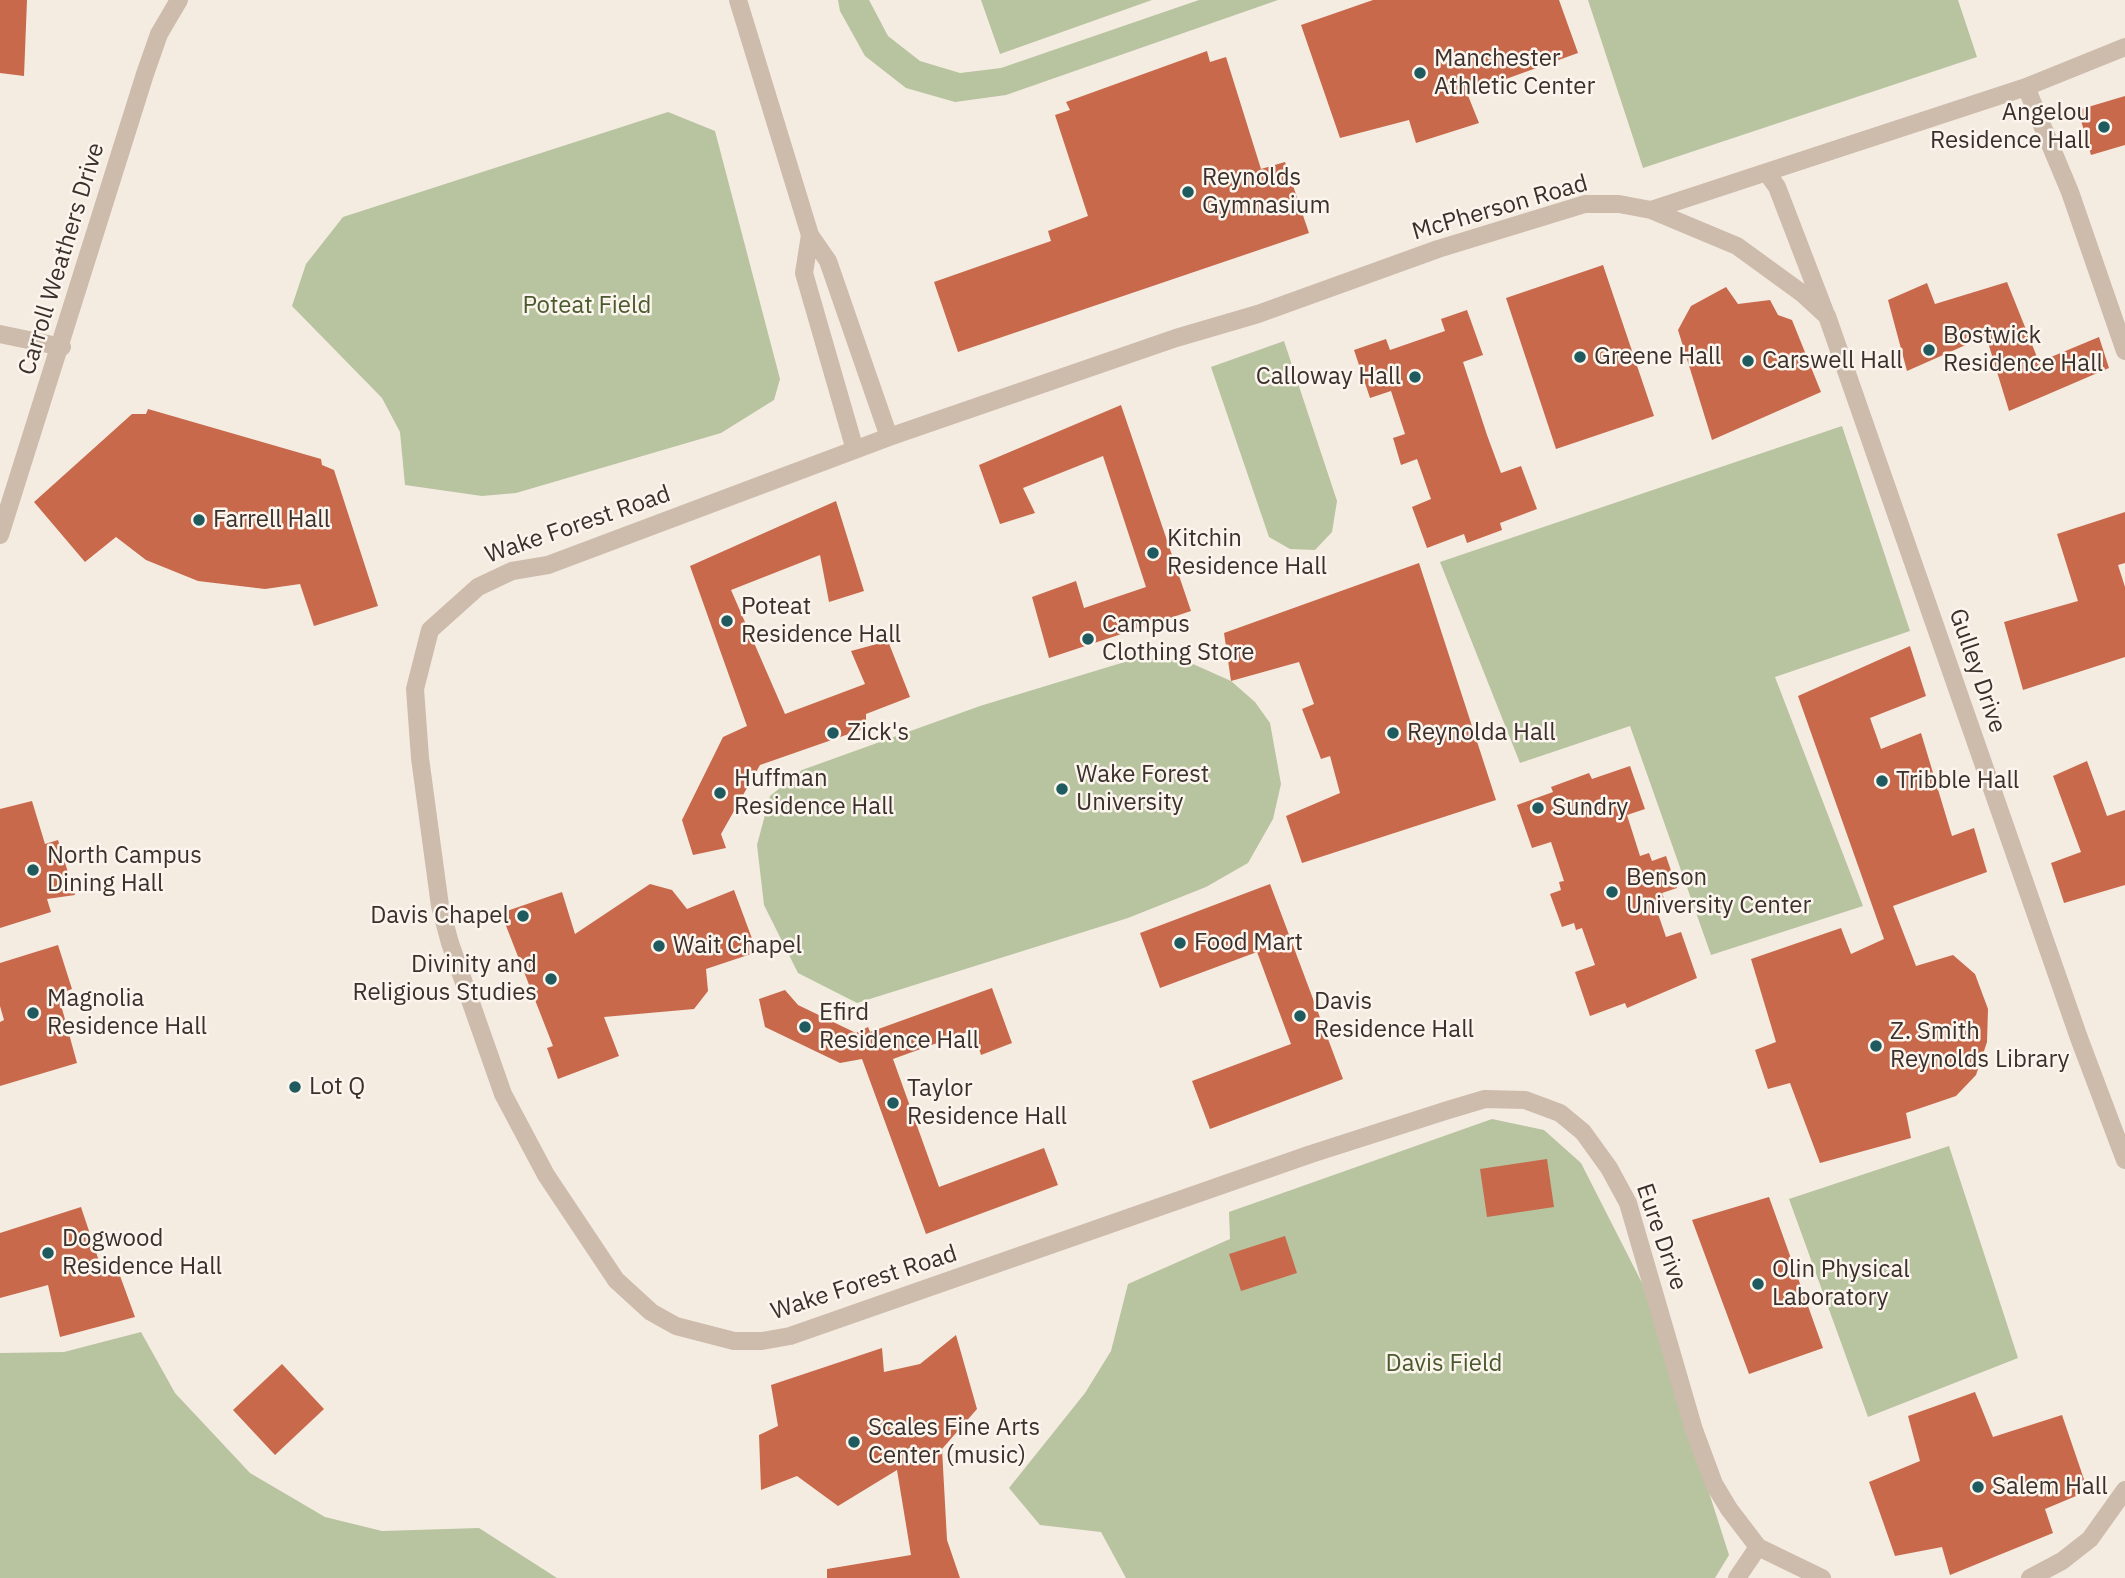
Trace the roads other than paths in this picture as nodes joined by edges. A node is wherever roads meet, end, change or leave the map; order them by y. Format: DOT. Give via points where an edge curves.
graph roads {
  1 [pos="179,0"];
  2 [pos="738,0"];
  3 [pos="2125,47"];
  4 [pos="2026,87"];
  5 [pos="1767,173"];
  6 [pos="1651,210"];
  7 [pos="810,235"];
  8 [pos="1827,316"];
  9 [pos="0,334"];
  10 [pos="61,347"];
  11 [pos="2125,351"];
  12 [pos="889,437"];
  13 [pos="855,450"];
  14 [pos="0,536"];
  15 [pos="2125,1160"];
  16 [pos="1161,1207"];
  17 [pos="2125,1490"];
  18 [pos="1758,1547"];
  19 [pos="1737,1578"];
  20 [pos="1822,1578"];
  21 [pos="2030,1578"];
  1 -- 10 [label="street, Carroll Weathers Drive" via="159,34 145,74"];
  2 -- 7 [label="street"];
  3 -- 4 [label="street, McPherson Road"];
  4 -- 5 [label="street, McPherson Road"];
  4 -- 11 [label="street" via="2070,192"];
  5 -- 6 [label="street, McPherson Road"];
  5 -- 8 [label="street, Gulley Drive" via="1777,187"];
  6 -- 8 [label="street, Gulley Drive" via="1737,246"];
  6 -- 12 [label="street, McPherson Road" via="1585,204 1438,249"];
  7 -- 12 [label="street" via="828,261"];
  7 -- 13 [label="street" via="804,273"];
  8 -- 15 [label="street, Gulley Drive"];
  9 -- 10 [label="street"];
  10 -- 14 [label="street, Carroll Weathers Drive"];
  12 -- 13 [label="street, Wake Forest Road"];
  13 -- 16 [label="street, Wake Forest Road" via="548,565 512,570 478,587 430,630 415,689 440,906 503,1094 546,1175 623,1287 651,1312 676,1326 734,1342 790,1336"];
  16 -- 18 [label="street, Eure Drive" via="1485,1099 1525,1100 1560,1114 1596,1148 1628,1203 1714,1484"];
  17 -- 21 [label="street" via="2090,1539"];
  18 -- 19 [label="street"];
  18 -- 20 [label="street"];
}
